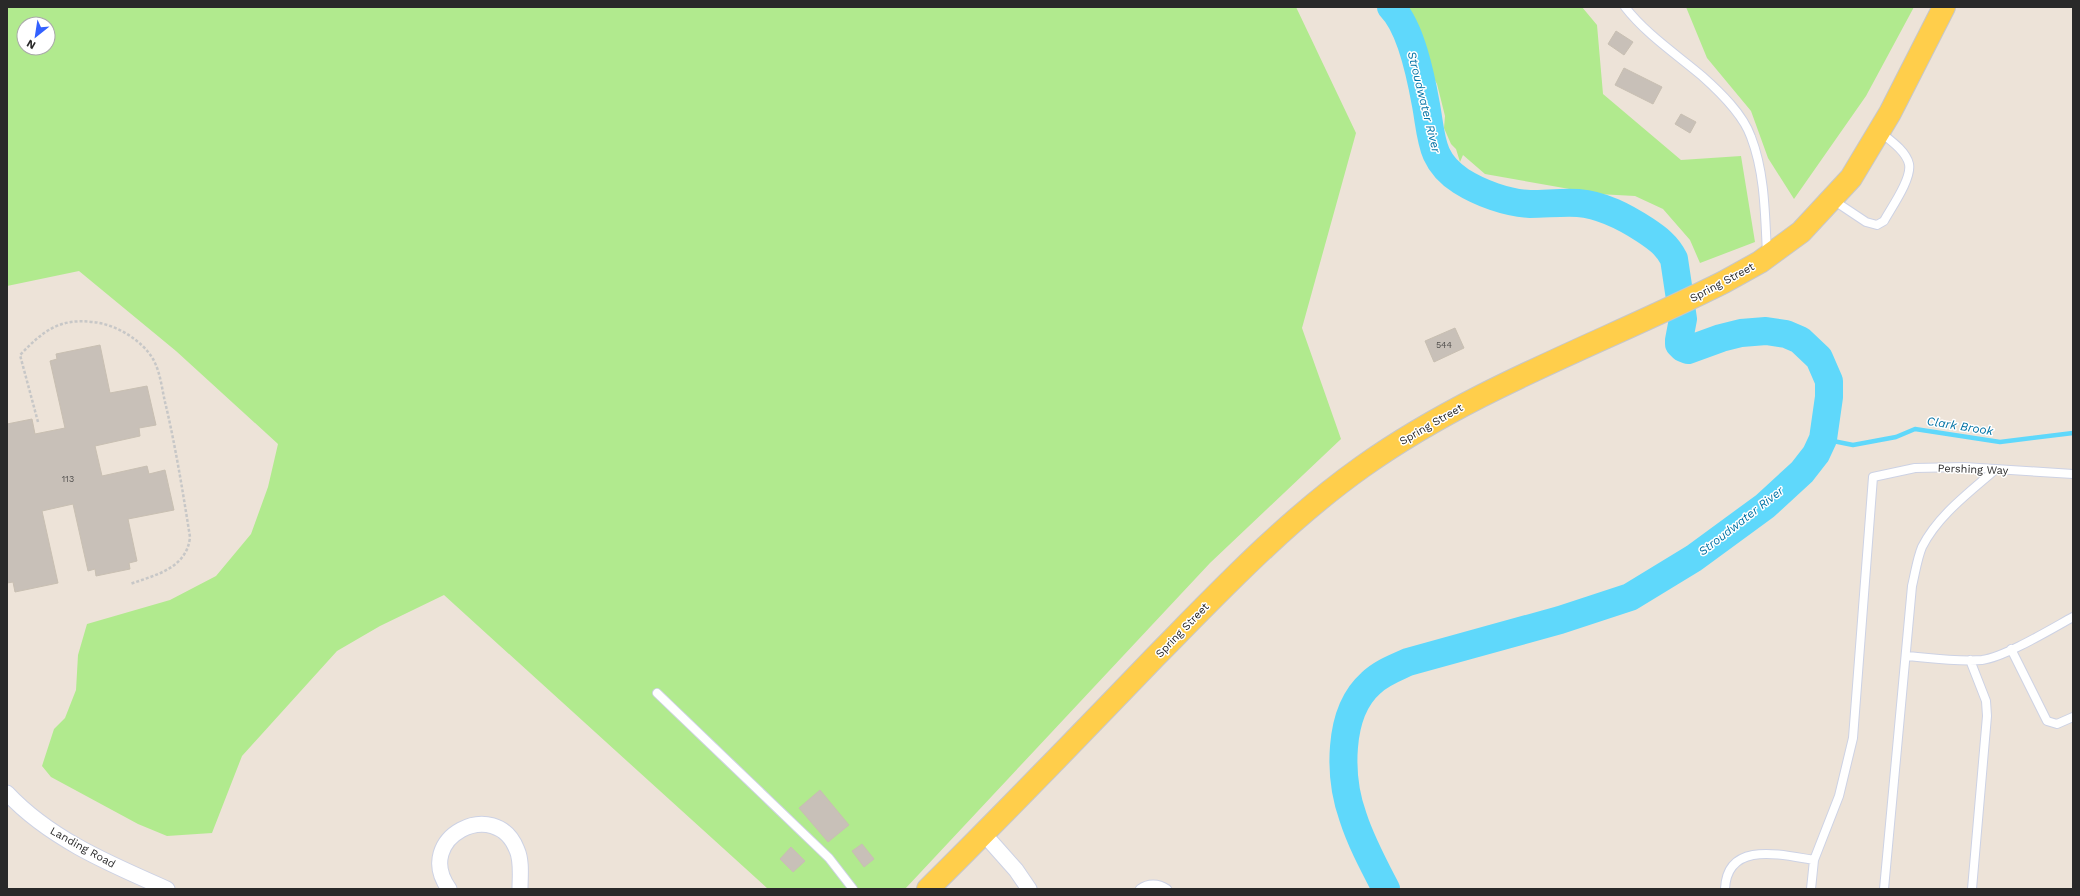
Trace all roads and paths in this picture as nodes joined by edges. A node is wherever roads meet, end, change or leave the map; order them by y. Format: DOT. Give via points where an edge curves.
graph roads {
  1 [pos="1625,7"];
  2 [pos="1944,7"];
  3 [pos="1879,131"];
  4 [pos="1832,199"];
  5 [pos="1767,257"];
  6 [pos="38,422"];
  7 [pos="1996,469"];
  8 [pos="2073,474"];
  9 [pos="130,584"];
  10 [pos="2073,617"];
  11 [pos="2012,649"];
  12 [pos="1906,656"];
  13 [pos="1970,660"];
  14 [pos="657,693"];
  15 [pos="2073,716"];
  16 [pos="7,794"];
  17 [pos="984,834"];
  18 [pos="1814,860"];
  19 [pos="167,889"];
  20 [pos="449,889"];
  21 [pos="520,889"];
  22 [pos="853,889"];
  23 [pos="928,889"];
  24 [pos="1029,889"];
  25 [pos="1140,889"];
  26 [pos="1167,889"];
  27 [pos="1725,889"];
  28 [pos="1811,889"];
  29 [pos="1884,889"];
  30 [pos="1972,889"];
  1 -- 5 [label="lane" via="1644,27 1704,78 1743,121 1751,136 1758,160 1764,196"];
  2 -- 3 [label="main road, Spring Street"];
  3 -- 4 [label="main road, Spring Street" via="1851,178"];
  3 -- 4 [label="lane" via="1903,153 1909,164 1909,176 1884,221 1877,225 1866,222"];
  4 -- 5 [label="main road, Spring Street" via="1801,232"];
  5 -- 17 [label="main road, Spring Street" via="1690,300 1491,390 1432,421 1361,467 1293,522 1226,584"];
  6 -- 9 [label="path" via="20,355 36,338 52,328 74,320 103,323 132,338 152,358 160,379 176,453 190,537 189,546 180,562 156,575"];
  7 -- 8 [label="lane, Pershing Way"];
  7 -- 12 [label="lane" via="1958,501 1937,524 1922,548 1912,586"];
  7 -- 18 [label="lane, Pershing Way" via="1915,468 1873,477 1853,738 1839,796"];
  10 -- 11 [label="lane"];
  11 -- 13 [label="lane" via="1983,660"];
  11 -- 15 [label="lane" via="2047,721 2057,724"];
  12 -- 13 [label="lane"];
  12 -- 29 [label="lane"];
  13 -- 30 [label="lane" via="1986,702 1987,716"];
  14 -- 22 [label="lane" via="829,858"];
  16 -- 19 [label="street, Landing Road" via="52,832 126,871"];
  17 -- 23 [label="main road, Spring Street"];
  17 -- 24 [label="street"];
  18 -- 27 [label="lane" via="1780,854 1752,854 1737,861 1726,878"];
  18 -- 28 [label="lane"];
  20 -- 21 [label="street" via="442,878 440,865 444,846 458,831 477,824 490,825 502,830 515,844 519,856"];
  25 -- 26 [label="lane" via="1148,884 1156,884"];
}
